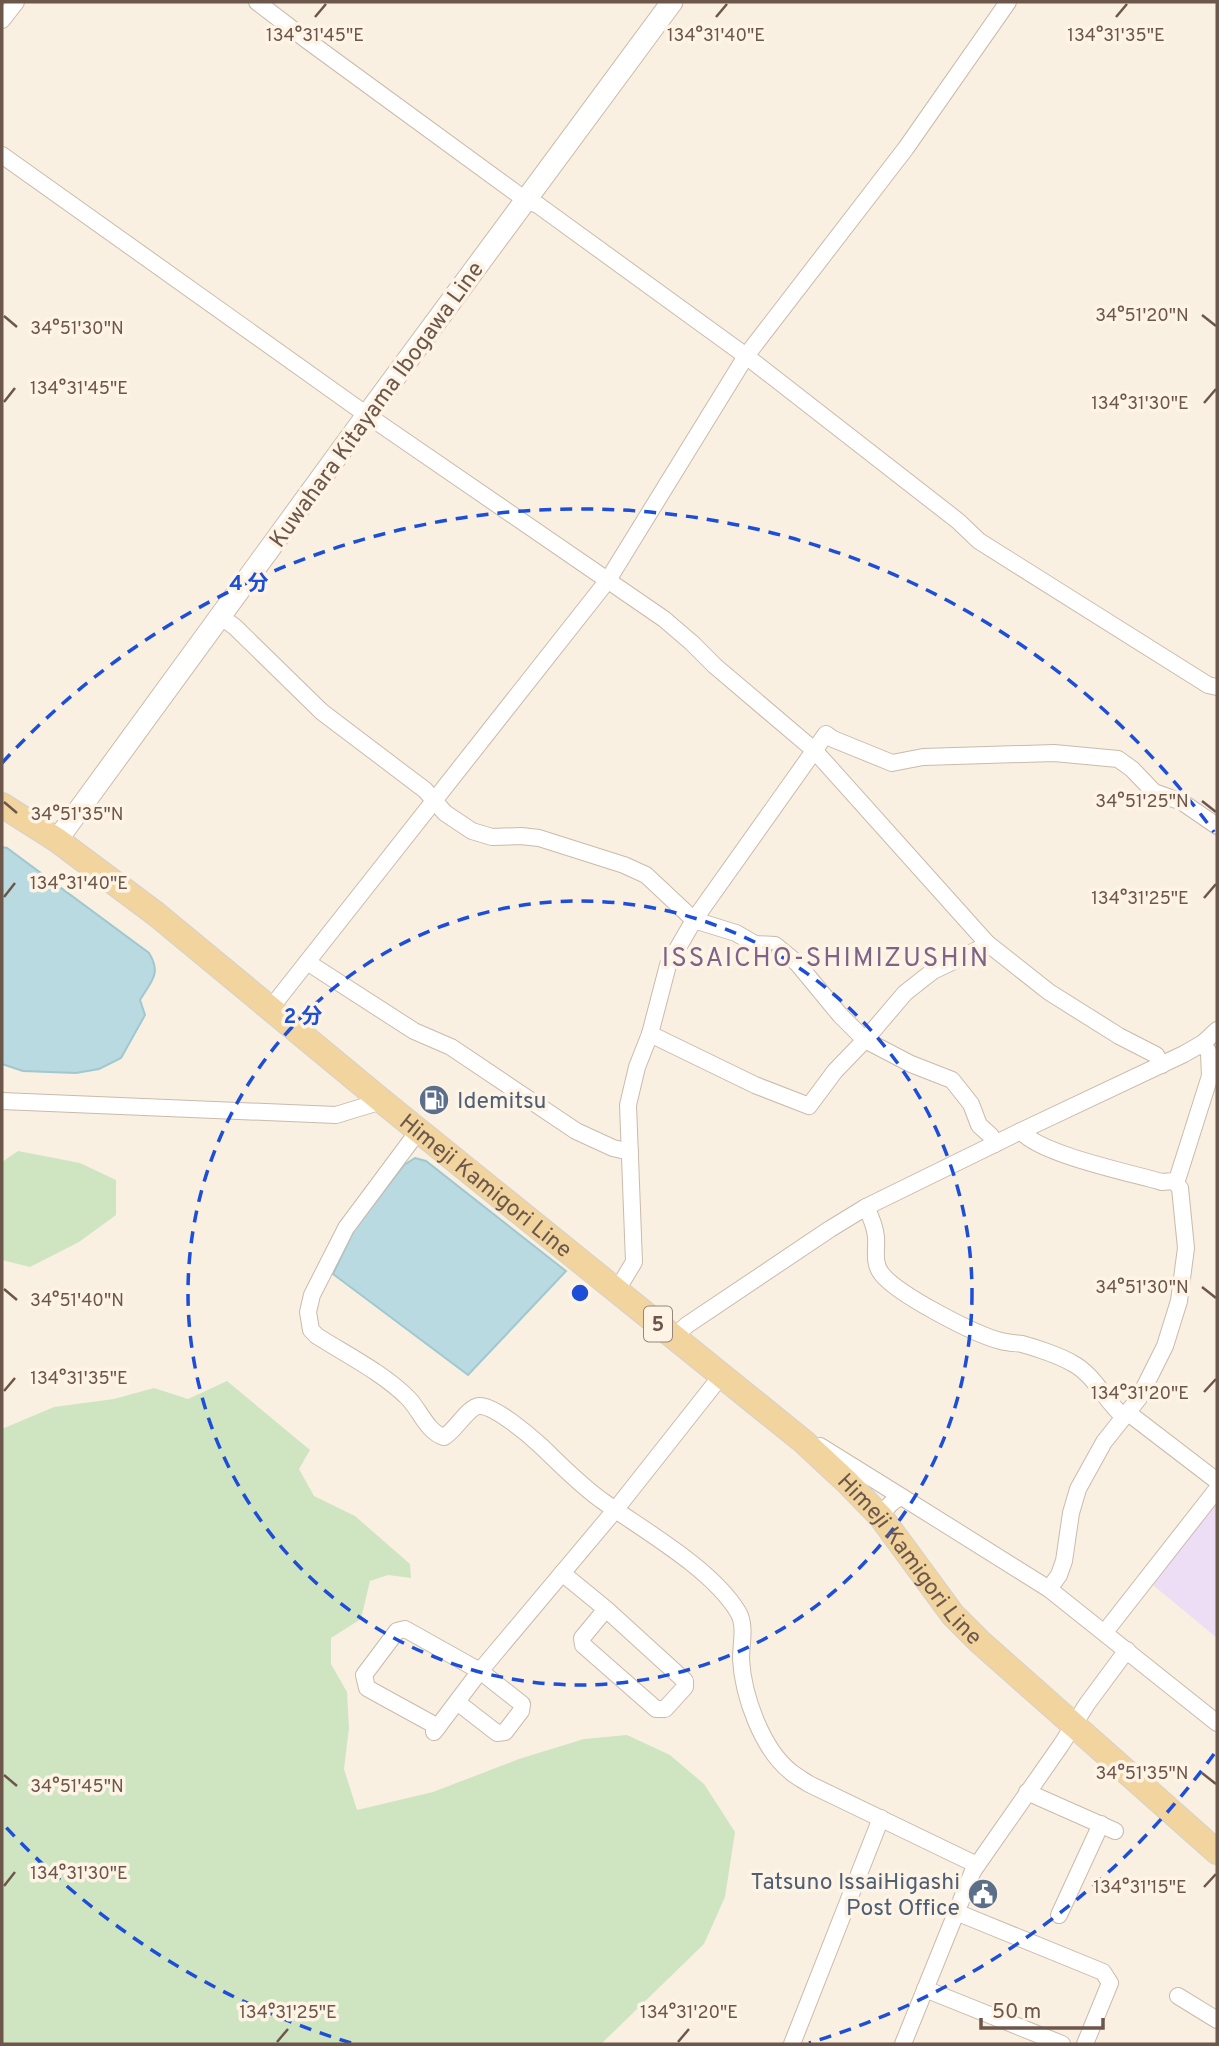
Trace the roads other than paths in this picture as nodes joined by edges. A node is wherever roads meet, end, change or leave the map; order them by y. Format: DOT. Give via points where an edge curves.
graph roads {
  1 [pos="16,2"];
  2 [pos="257,2"];
  3 [pos="672,2"];
  4 [pos="1008,2"];
  5 [pos="2,20"];
  6 [pos="2,155"];
  7 [pos="527,201"];
  8 [pos="746,356"];
  9 [pos="367,415"];
  10 [pos="608,580"];
  11 [pos="220,616"];
  12 [pos="1217,687"];
  13 [pos="814,750"];
  14 [pos="434,800"];
  15 [pos="2,805"];
  16 [pos="1217,826"];
  17 [pos="57,840"];
  18 [pos="694,920"];
  19 [pos="987,943"];
  20 [pos="307,962"];
  21 [pos="270,1009"];
  22 [pos="1217,1030"];
  23 [pos="650,1034"];
  24 [pos="865,1040"];
  25 [pos="1203,1043"];
  26 [pos="1163,1065"];
  27 [pos="2,1101"];
  28 [pos="382,1101"];
  29 [pos="419,1130"];
  30 [pos="1021,1131"];
  31 [pos="995,1144"];
  32 [pos="630,1152"];
  33 [pos="1174,1181"];
  34 [pos="866,1207"];
  35 [pos="617,1290"];
  36 [pos="674,1337"];
  37 [pos="721,1376"];
  38 [pos="1126,1414"];
  39 [pos="804,1442"];
  40 [pos="1217,1480"];
  41 [pos="1217,1489"];
  42 [pos="902,1497"];
  43 [pos="616,1509"];
  44 [pos="881,1517"];
  45 [pos="562,1573"];
  46 [pos="1049,1589"];
  47 [pos="606,1609"];
  48 [pos="1105,1632"];
  49 [pos="1127,1650"];
  50 [pos="480,1671"];
  51 [pos="457,1702"];
  52 [pos="1217,1723"];
  53 [pos="1074,1726"];
  54 [pos="1027,1791"];
  55 [pos="881,1818"];
  56 [pos="1217,1852"];
  57 [pos="976,1865"];
  58 [pos="956,1912"];
  59 [pos="1059,1915"];
  60 [pos="925,1989"];
  61 [pos="1178,1996"];
  62 [pos="1217,2020"];
  63 [pos="792,2044"];
  64 [pos="903,2044"];
  65 [pos="1062,2044"];
  66 [pos="1085,2044"];
  1 -- 5 [label="street"];
  2 -- 7 [label="street"];
  3 -- 7 [label="main road, Kuwahara Kitayama Ibogawa Line"];
  4 -- 8 [label="street" via="906,148"];
  6 -- 9 [label="street"];
  7 -- 8 [label="street"];
  7 -- 9 [label="main road, Kuwahara Kitayama Ibogawa Line"];
  8 -- 10 [label="street"];
  8 -- 12 [label="street" via="979,541"];
  9 -- 10 [label="street"];
  9 -- 11 [label="main road, Kuwahara Kitayama Ibogawa Line"];
  10 -- 13 [label="street" via="664,619"];
  10 -- 14 [label="street"];
  11 -- 14 [label="street" via="321,712"];
  11 -- 17 [label="main road, Kuwahara Kitayama Ibogawa Line"];
  13 -- 16 [label="street" via="826,734 891,764 923,757 1054,753 1118,759 1154,792 1182,802"];
  13 -- 18 [label="street"];
  13 -- 19 [label="street"];
  14 -- 18 [label="street" via="472,831 492,837 539,838 624,865 660,886"];
  14 -- 20 [label="street"];
  15 -- 17 [label="main road, Himeji Kamigori Line / 5"];
  17 -- 21 [label="main road, Himeji Kamigori Line / 5" via="156,914"];
  18 -- 23 [label="street" via="668,965"];
  18 -- 24 [label="street" via="755,944 775,946 797,963"];
  19 -- 24 [label="street" via="933,971 905,993"];
  19 -- 26 [label="street" via="1049,992 1156,1055"];
  20 -- 21 [label="street"];
  20 -- 32 [label="street" via="414,1031 451,1047 576,1131"];
  21 -- 28 [label="main road, Himeji Kamigori Line / 5"];
  22 -- 25 [label="street"];
  23 -- 24 [label="street" via="755,1086 809,1106"];
  23 -- 32 [label="street" via="628,1105"];
  24 -- 31 [label="street" via="952,1080"];
  25 -- 26 [label="street"];
  25 -- 33 [label="street" via="1209,1053 1210,1076"];
  26 -- 30 [label="street"];
  27 -- 28 [label="street" via="337,1115"];
  28 -- 29 [label="main road, Himeji Kamigori Line / 5"];
  29 -- 35 [label="main road, Himeji Kamigori Line / 5"];
  29 -- 43 [label="street" via="346,1228 312,1295 308,1311 311,1330 397,1388 436,1435 451,1433 472,1409 488,1408 517,1425"];
  30 -- 31 [label="street"];
  30 -- 33 [label="street" via="1027,1139 1075,1159 1162,1182"];
  31 -- 34 [label="street"];
  32 -- 35 [label="street" via="634,1262"];
  33 -- 38 [label="street" via="1180,1188 1186,1248 1179,1301 1156,1366"];
  34 -- 36 [label="street"];
  34 -- 38 [label="street" via="873,1221 876,1262 893,1285 988,1337 1023,1344 1072,1363 1088,1374 1112,1407"];
  35 -- 36 [label="main road, Himeji Kamigori Line / 5"];
  36 -- 37 [label="main road, Himeji Kamigori Line / 5"];
  37 -- 39 [label="main road, Himeji Kamigori Line / 5"];
  37 -- 43 [label="street"];
  38 -- 40 [label="street"];
  38 -- 46 [label="street" via="1078,1489 1064,1561"];
  39 -- 42 [label="street" via="818,1444"];
  39 -- 44 [label="main road, Himeji Kamigori Line / 5"];
  41 -- 48 [label="street"];
  42 -- 44 [label="street" via="888,1505"];
  42 -- 46 [label="street"];
  43 -- 45 [label="street"];
  43 -- 55 [label="street" via="709,1578 740,1615 741,1659 756,1722 790,1772"];
  44 -- 53 [label="main road, Himeji Kamigori Line / 5" via="953,1615"];
  45 -- 47 [label="street"];
  45 -- 50 [label="street"];
  46 -- 48 [label="street"];
  47 -- 47 [label="street" via="582,1638 583,1645 656,1709 666,1709 685,1681"];
  48 -- 49 [label="street"];
  49 -- 52 [label="street"];
  49 -- 53 [label="street"];
  50 -- 51 [label="street"];
  50 -- 51 [label="street" via="522,1704 521,1711 505,1732 497,1733"];
  50 -- 51 [label="street" via="405,1629 397,1631 364,1675 367,1688 436,1730"];
  53 -- 54 [label="street"];
  53 -- 56 [label="main road, Himeji Kamigori Line / 5"];
  54 -- 57 [label="street"];
  54 -- 59 [label="street" via="1108,1827"];
  55 -- 57 [label="street"];
  55 -- 63 [label="street"];
  57 -- 58 [label="street"];
  58 -- 60 [label="street"];
  58 -- 66 [label="street" via="1103,1972 1110,1983"];
  60 -- 64 [label="street"];
  60 -- 65 [label="street"];
  61 -- 62 [label="street"];
}
